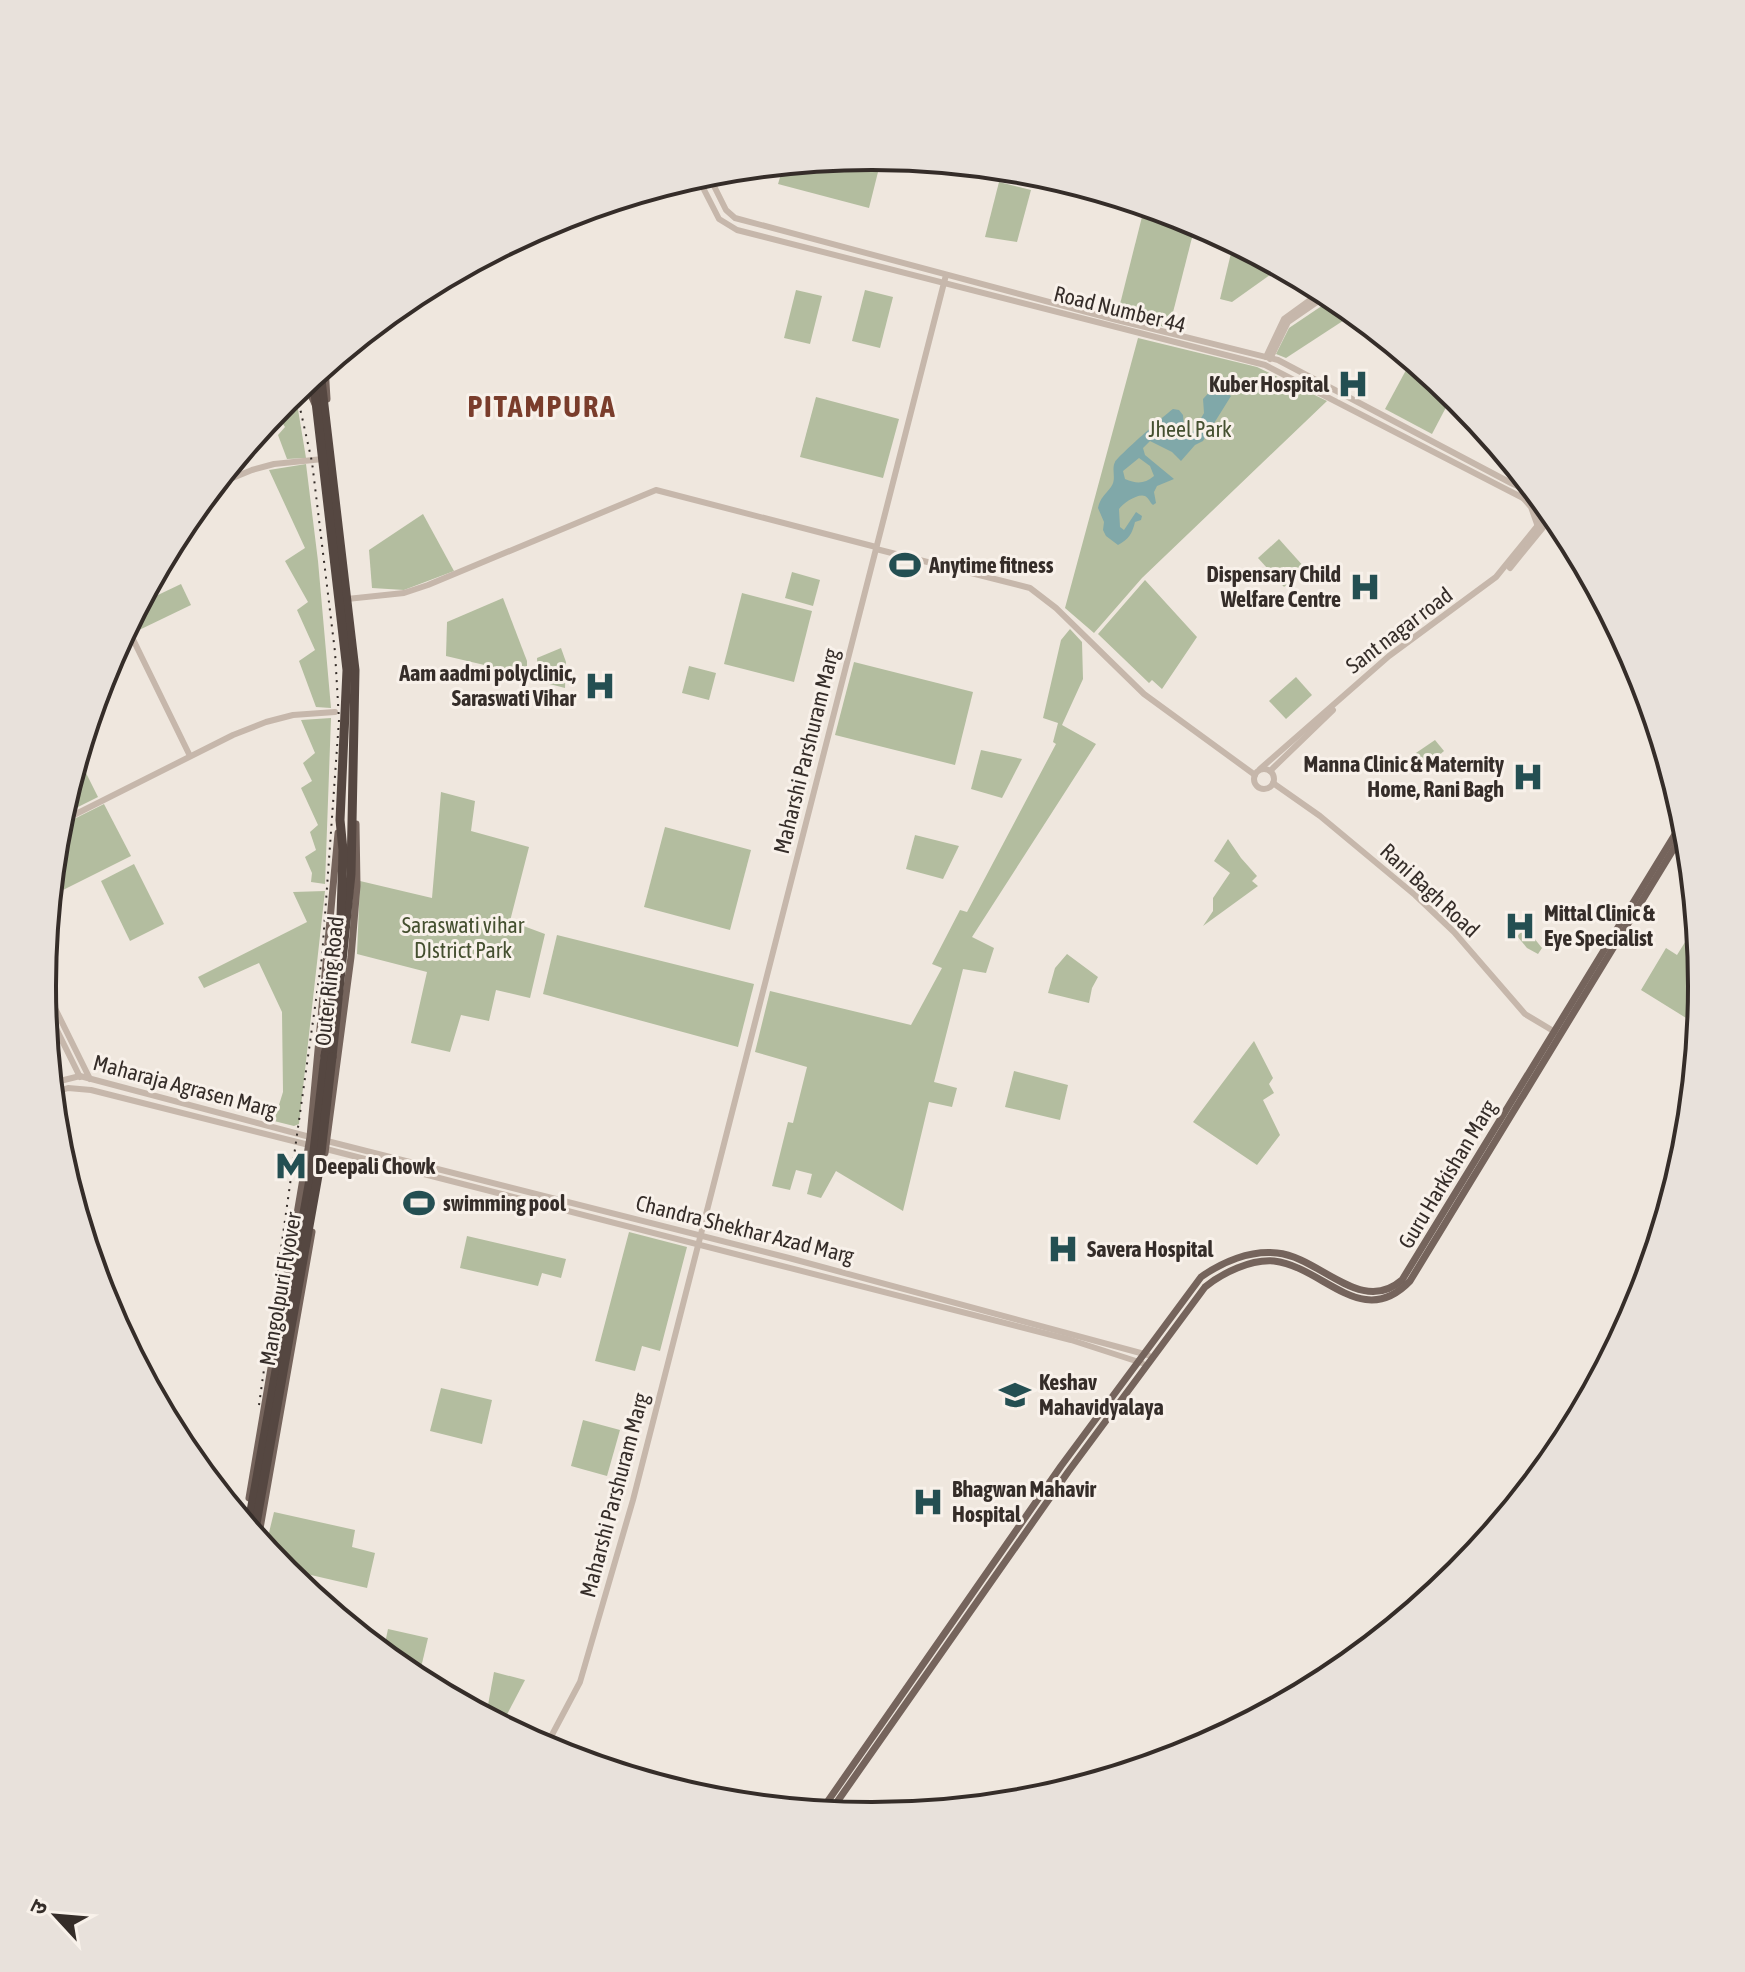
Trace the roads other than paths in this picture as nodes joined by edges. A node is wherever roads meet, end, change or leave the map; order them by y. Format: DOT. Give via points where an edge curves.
graph roads {
  1 [pos="713,185"];
  2 [pos="703,187"];
  3 [pos="945,278"];
  4 [pos="1312,298"];
  5 [pos="1317,302"];
  6 [pos="1266,361"];
  7 [pos="326,380"];
  8 [pos="322,384"];
  9 [pos="315,390"];
  10 [pos="311,394"];
  11 [pos="318,409"];
  12 [pos="327,421"];
  13 [pos="323,459"];
  14 [pos="234,479"];
  15 [pos="1518,486"];
  16 [pos="1523,498"];
  17 [pos="1528,500"];
  18 [pos="1541,518"];
  19 [pos="1544,523"];
  20 [pos="1537,527"];
  21 [pos="876,548"];
  22 [pos="347,599"];
  23 [pos="133,640"];
  24 [pos="335,712"];
  25 [pos="190,756"];
  26 [pos="1270,771"];
  27 [pos="1258,772"];
  28 [pos="1273,783"];
  29 [pos="354,809"];
  30 [pos="75,815"];
  31 [pos="340,820"];
  32 [pos="1674,835"];
  33 [pos="1676,845"];
  34 [pos="348,852"];
  35 [pos="57,1012"];
  36 [pos="58,1031"];
  37 [pos="1555,1032"];
  38 [pos="80,1076"];
  39 [pos="90,1079"];
  40 [pos="62,1081"];
  41 [pos="82,1088"];
  42 [pos="63,1090"];
  43 [pos="91,1090"];
  44 [pos="314,1095"];
  45 [pos="333,1097"];
  46 [pos="256,1123"];
  47 [pos="254,1131"];
  48 [pos="309,1141"];
  49 [pos="326,1145"];
  50 [pos="360,1154"];
  51 [pos="588,1207"];
  52 [pos="586,1216"];
  53 [pos="294,1235"];
  54 [pos="701,1236"];
  55 [pos="312,1238"];
  56 [pos="698,1245"];
  57 [pos="1144,1353"];
  58 [pos="1152,1357"];
  59 [pos="1138,1360"];
  60 [pos="1147,1365"];
  61 [pos="246,1509"];
  62 [pos="251,1514"];
  63 [pos="258,1523"];
  64 [pos="259,1524"];
  65 [pos="981,1581"];
  66 [pos="989,1587"];
  67 [pos="551,1736"];
  68 [pos="828,1801"];
  69 [pos="838,1801"];
  1 -- 3 [label="street, Road Number 44" via="735,218"];
  2 -- 3 [label="street, Road Number 44" via="714,211 737,230"];
  3 -- 6 [label="street, Road Number 44"];
  3 -- 21 [label="street, Maharshi Parshuram Marg"];
  4 -- 6 [label="street" via="1284,319"];
  5 -- 6 [label="street" via="1288,322"];
  6 -- 15 [label="street, Road Number 44" via="1305,373"];
  6 -- 16 [label="street, Road Number 44"];
  7 -- 12 [label="main road"];
  8 -- 12 [label="highway, Outer Ring Road"];
  9 -- 11 [label="highway, Outer Ring Road"];
  10 -- 11 [label="main road"];
  11 -- 13 [label="highway, Outer Ring Road"];
  12 -- 22 [label="highway, Outer Ring Road"];
  13 -- 14 [label="street" via="274,464"];
  13 -- 31 [label="highway, Outer Ring Road" via="347,670"];
  16 -- 17 [label="street, Road Number 44"];
  16 -- 20 [label="street"];
  18 -- 20 [label="street, Sant nagar road"];
  19 -- 26 [label="street, Sant nagar road" via="1490,589 1395,657"];
  20 -- 27 [label="street, Sant nagar road" via="1488,585 1389,656"];
  21 -- 22 [label="street" via="656,490 428,585"];
  21 -- 27 [label="street" via="1036,591 1144,694"];
  21 -- 54 [label="street, Maharshi Parshuram Marg"];
  22 -- 29 [label="highway, Outer Ring Road" via="355,670"];
  23 -- 25 [label="street"];
  24 -- 25 [label="street" via="266,722"];
  25 -- 30 [label="street"];
  26 -- 27 [label="street"];
  26 -- 28 [label="street"];
  27 -- 28 [label="street" via="1255,782 1260,787"];
  28 -- 37 [label="street, Rani Bagh Road" via="1415,895 1525,1014"];
  29 -- 34 [label="highway, Mangolpuri Flyover"];
  29 -- 45 [label="main road, Outer Ring Road" via="357,886"];
  31 -- 34 [label="highway, Mangolpuri Flyover"];
  31 -- 44 [label="main road, Outer Ring Road"];
  32 -- 37 [label="main road, Guru Harkishan Marg"];
  33 -- 58 [label="main road, Guru Harkishan Marg" via="1403,1288 1387,1298 1365,1300 1287,1265 1253,1263 1205,1287"];
  34 -- 62 [label="highway, Mangolpuri Flyover, bridge" via="312,1168"];
  34 -- 63 [label="highway, Mangolpuri Flyover, bridge" via="346,944 319,1170"];
  35 -- 39 [label="street"];
  36 -- 38 [label="street"];
  37 -- 57 [label="main road, Guru Harkishan Marg" via="1400,1283 1382,1293 1368,1292 1284,1254 1247,1255 1201,1277"];
  38 -- 39 [label="street, Maharaja Agrasen Marg"];
  38 -- 40 [label="street, Maharaja Agrasen Marg"];
  38 -- 41 [label="street"];
  39 -- 43 [label="street"];
  39 -- 46 [label="street, Maharaja Agrasen Marg"];
  41 -- 42 [label="street, Maharaja Agrasen Marg"];
  41 -- 43 [label="street, Maharaja Agrasen Marg"];
  43 -- 47 [label="street, Maharaja Agrasen Marg"];
  44 -- 45 [label="main road" via="323,1091"];
  44 -- 48 [label="main road, Outer Ring Road"];
  45 -- 49 [label="main road, Outer Ring Road"];
  46 -- 47 [label="street"];
  46 -- 48 [label="street, Maharaja Agrasen Marg"];
  47 -- 48 [label="street, Maharaja Agrasen Marg"];
  48 -- 53 [label="main road, Outer Ring Road"];
  49 -- 50 [label="street, Chandra Shekhar Azad Marg"];
  49 -- 55 [label="main road, Outer Ring Road"];
  50 -- 51 [label="street, Chandra Shekhar Azad Marg"];
  50 -- 52 [label="street, Chandra Shekhar Azad Marg"];
  51 -- 52 [label="street"];
  51 -- 54 [label="street, Chandra Shekhar Azad Marg"];
  52 -- 56 [label="street, Chandra Shekhar Azad Marg"];
  53 -- 55 [label="main road"];
  53 -- 61 [label="main road, Outer Ring Road"];
  54 -- 56 [label="street, Maharshi Parshuram Marg"];
  54 -- 57 [label="street, Chandra Shekhar Azad Marg"];
  55 -- 64 [label="main road, Outer Ring Road"];
  56 -- 59 [label="street, Chandra Shekhar Azad Marg"];
  56 -- 67 [label="street, Maharshi Parshuram Marg" via="588,1657"];
  57 -- 58 [label="street, Chandra Shekhar Azad Marg"];
  57 -- 59 [label="main road, Guru Harkishan Marg"];
  58 -- 60 [label="main road, Guru Harkishan Marg"];
  59 -- 60 [label="street, Chandra Shekhar Azad Marg"];
  59 -- 65 [label="main road, Guru Harkishan Marg"];
  60 -- 66 [label="main road, Guru Harkishan Marg"];
  65 -- 66 [label="main road"];
  65 -- 68 [label="main road, Guru Harkishan Marg"];
  66 -- 69 [label="main road, Guru Harkishan Marg"];
}
